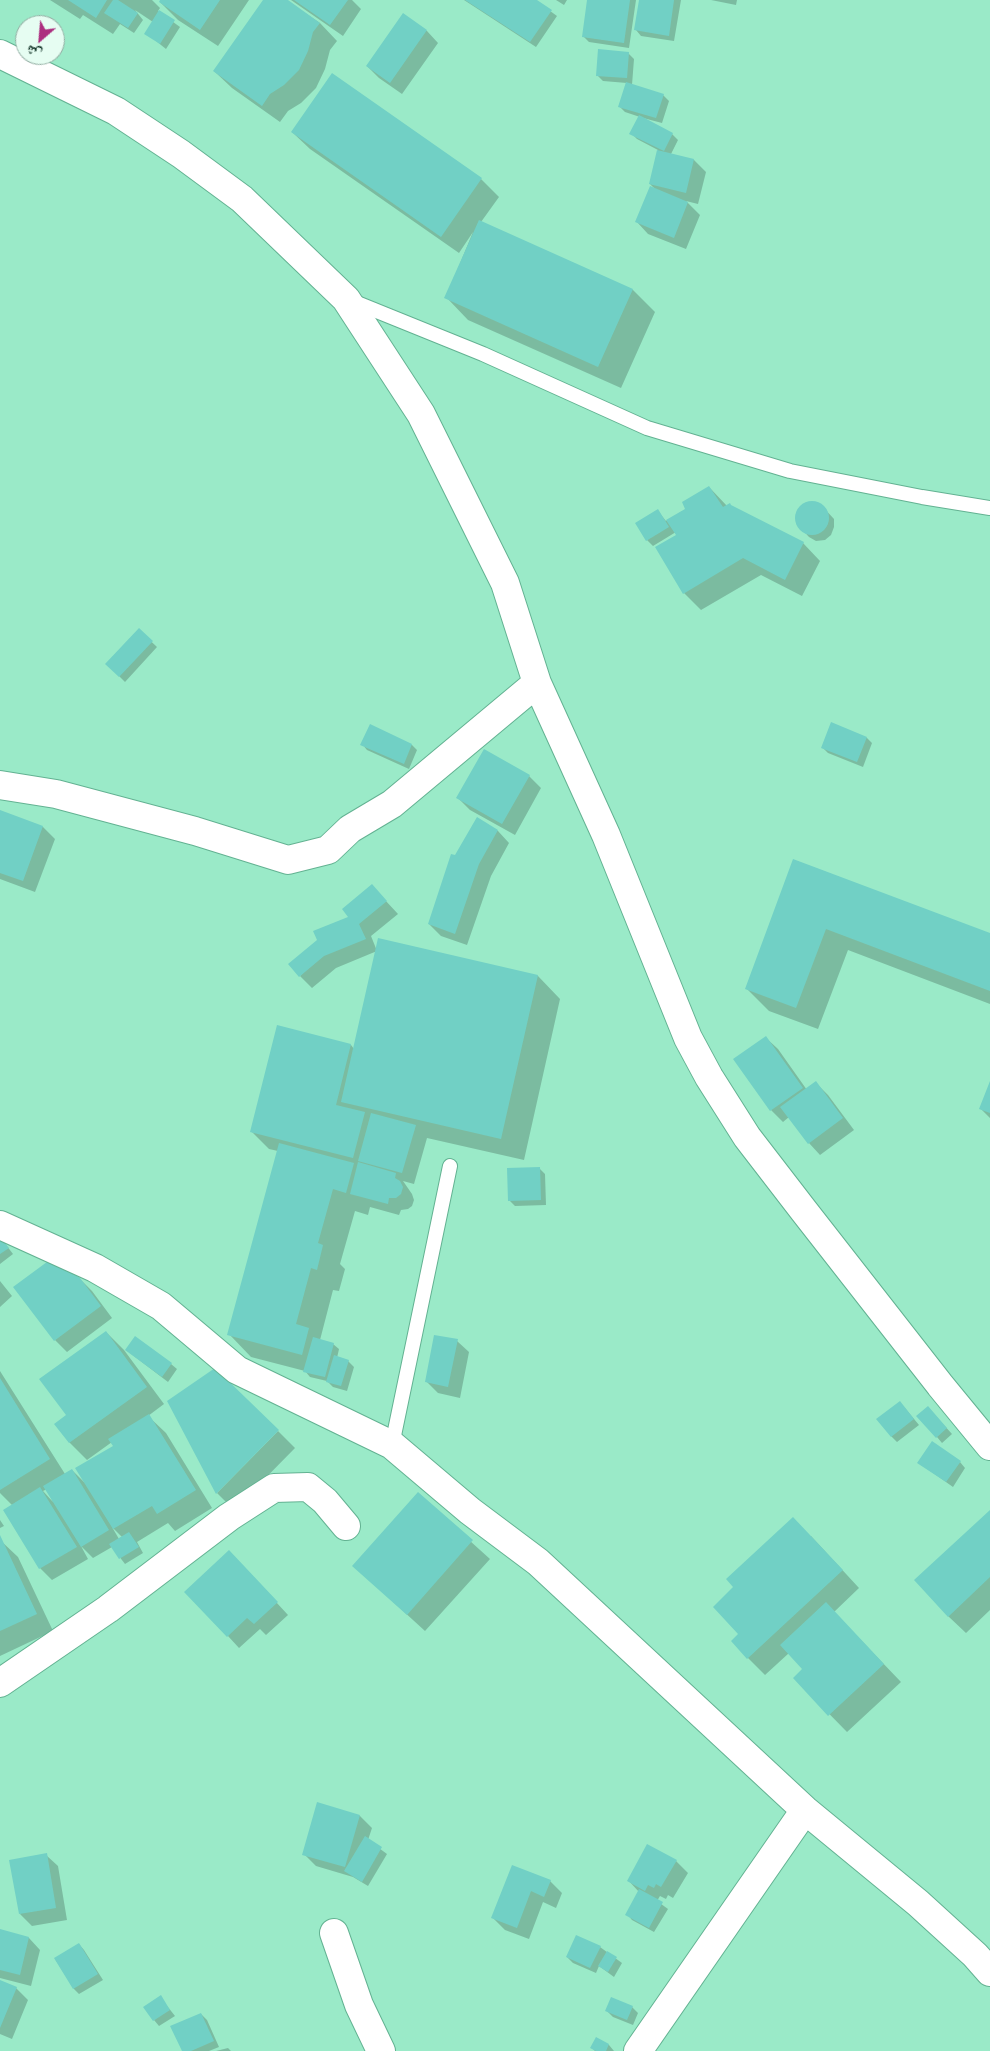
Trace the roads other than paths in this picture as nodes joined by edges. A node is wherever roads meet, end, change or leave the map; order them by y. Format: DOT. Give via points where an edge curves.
graph roads {
  1 [pos="0,54"];
  2 [pos="346,299"];
  3 [pos="990,508"];
  4 [pos="537,682"];
  5 [pos="0,785"];
  6 [pos="450,1166"];
  7 [pos="0,1225"];
  8 [pos="392,1445"];
  9 [pos="990,1446"];
  10 [pos="346,1526"];
  11 [pos="0,1683"];
  12 [pos="805,1810"];
  13 [pos="334,1933"];
  14 [pos="990,1972"];
  15 [pos="381,2051"];
  16 [pos="638,2051"];
  1 -- 2 [label="street" via="116,111 180,154 242,199"];
  2 -- 3 [label="lane" via="483,354 647,428 790,471"];
  2 -- 4 [label="street" via="421,414 454,477 505,583"];
  4 -- 5 [label="street" via="392,804 350,829 328,850 288,860 56,794"];
  4 -- 9 [label="street" via="606,835 688,1038 709,1077 747,1137"];
  6 -- 8 [label="lane"];
  7 -- 8 [label="street" via="95,1268 161,1306 237,1370"];
  8 -- 12 [label="street" via="470,1511 538,1562"];
  10 -- 11 [label="street" via="308,1487 274,1488"];
  12 -- 14 [label="street" via="918,1902"];
  12 -- 16 [label="street"];
  13 -- 15 [label="street" via="359,2004"];
}
